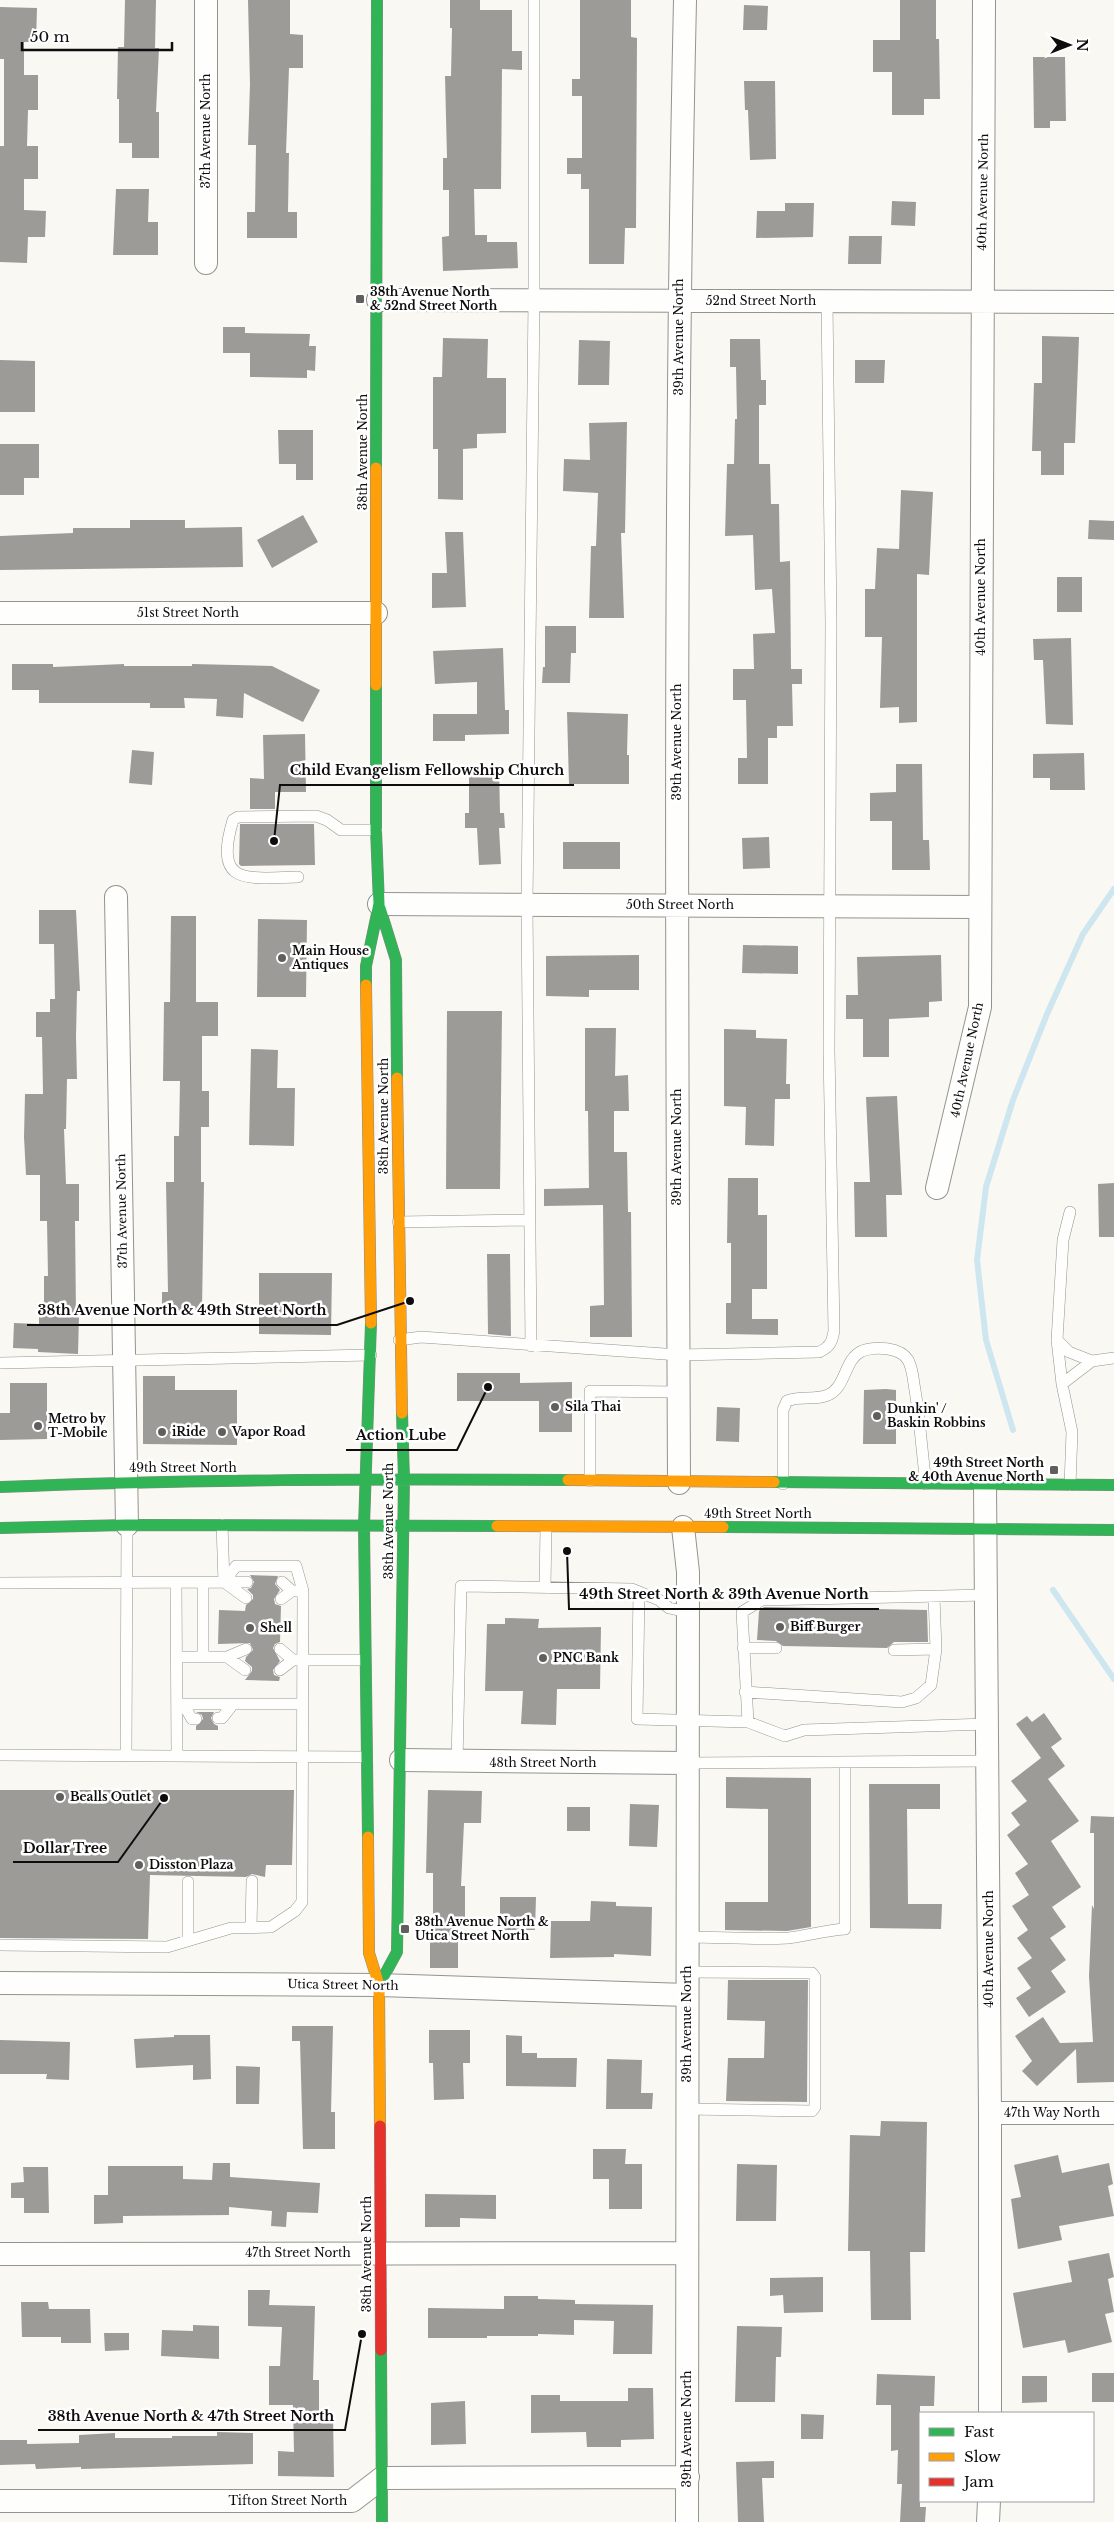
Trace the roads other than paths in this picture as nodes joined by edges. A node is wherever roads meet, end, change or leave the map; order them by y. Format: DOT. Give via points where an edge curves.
graph roads {
  1 [pos="206,0"];
  2 [pos="377,0"];
  3 [pos="534,0"];
  4 [pos="685,0"];
  5 [pos="984,0"];
  6 [pos="206,263"];
  7 [pos="378,300"];
  8 [pos="534,300"];
  9 [pos="678,301"];
  10 [pos="827,302"];
  11 [pos="1114,302"];
  12 [pos="982,303"];
  13 [pos="0,612"];
  14 [pos="376,613"];
  15 [pos="376,830"];
  16 [pos="298,877"];
  17 [pos="116,897"];
  18 [pos="379,904"];
  19 [pos="676,904"];
  20 [pos="527,905"];
  21 [pos="831,907"];
  22 [pos="980,907"];
  23 [pos="937,1188"];
  24 [pos="1070,1212"];
  25 [pos="530,1220"];
  26 [pos="398,1222"];
  27 [pos="398,1340"];
  28 [pos="1058,1340"];
  29 [pos="531,1346"];
  30 [pos="371,1355"];
  31 [pos="678,1355"];
  32 [pos="1114,1358"];
  33 [pos="124,1361"];
  34 [pos="1092,1361"];
  35 [pos="0,1363"];
  36 [pos="1062,1384"];
  37 [pos="679,1392"];
  38 [pos="404,1479"];
  39 [pos="366,1481"];
  40 [pos="126,1482"];
  41 [pos="590,1483"];
  42 [pos="679,1483"];
  43 [pos="783,1484"];
  44 [pos="926,1484"];
  45 [pos="985,1485"];
  46 [pos="1070,1485"];
  47 [pos="1114,1485"];
  48 [pos="0,1487"];
  49 [pos="127,1525"];
  50 [pos="222,1525"];
  51 [pos="402,1525"];
  52 [pos="364,1526"];
  53 [pos="546,1526"];
  54 [pos="683,1527"];
  55 [pos="0,1528"];
  56 [pos="985,1530"];
  57 [pos="1114,1530"];
  58 [pos="126,1582"];
  59 [pos="176,1582"];
  60 [pos="203,1582"];
  61 [pos="224,1582"];
  62 [pos="246,1582"];
  63 [pos="282,1582"];
  64 [pos="0,1583"];
  65 [pos="545,1588"];
  66 [pos="298,1591"];
  67 [pos="639,1592"];
  68 [pos="986,1595"];
  69 [pos="934,1597"];
  70 [pos="246,1598"];
  71 [pos="281,1598"];
  72 [pos="687,1612"];
  73 [pos="743,1648"];
  74 [pos="776,1648"];
  75 [pos="246,1649"];
  76 [pos="280,1649"];
  77 [pos="936,1649"];
  78 [pos="894,1650"];
  79 [pos="176,1657"];
  80 [pos="203,1657"];
  81 [pos="227,1657"];
  82 [pos="298,1660"];
  83 [pos="365,1660"];
  84 [pos="245,1670"];
  85 [pos="280,1670"];
  86 [pos="745,1692"];
  87 [pos="180,1704"];
  88 [pos="233,1704"];
  89 [pos="303,1704"];
  90 [pos="218,1718"];
  91 [pos="196,1719"];
  92 [pos="686,1719"];
  93 [pos="748,1722"];
  94 [pos="987,1724"];
  95 [pos="0,1755"];
  96 [pos="126,1755"];
  97 [pos="177,1756"];
  98 [pos="302,1756"];
  99 [pos="366,1757"];
  100 [pos="401,1760"];
  101 [pos="988,1761"];
  102 [pos="457,1762"];
  103 [pos="846,1762"];
  104 [pos="686,1763"];
  105 [pos="252,1880"];
  106 [pos="188,1882"];
  107 [pos="250,1928"];
  108 [pos="687,1937"];
  109 [pos="188,1940"];
  110 [pos="0,1945"];
  111 [pos="687,1972"];
  112 [pos="0,1984"];
  113 [pos="379,1985"];
  114 [pos="687,1995"];
  115 [pos="687,2109"];
  116 [pos="990,2113"];
  117 [pos="1114,2113"];
  118 [pos="381,2253"];
  119 [pos="686,2253"];
  120 [pos="0,2254"];
  121 [pos="990,2412"];
  122 [pos="688,2477"];
  123 [pos="382,2478"];
  124 [pos="0,2501"];
  125 [pos="989,2502"];
  126 [pos="382,2522"];
  127 [pos="687,2522"];
  128 [pos="988,2522"];
  1 -- 6 [label="street, 37th Avenue North"];
  2 -- 7 [label="main road, 38th Avenue North"];
  3 -- 8 [label="lane"];
  4 -- 9 [label="street, 39th Avenue North"];
  5 -- 12 [label="street, 40th Avenue North"];
  7 -- 8 [label="street, 52nd Street North"];
  7 -- 14 [label="main road, 38th Avenue North"];
  8 -- 9 [label="street, 52nd Street North"];
  8 -- 20 [label="lane"];
  9 -- 10 [label="street, 52nd Street North"];
  9 -- 19 [label="street, 39th Avenue North"];
  10 -- 12 [label="street, 52nd Street North"];
  10 -- 21 [label="lane"];
  11 -- 12 [label="street, 52nd Street North"];
  12 -- 22 [label="street, 40th Avenue North"];
  13 -- 14 [label="street, 51st Street North"];
  14 -- 15 [label="main road, 38th Avenue North"];
  15 -- 16 [label="lane" via="342,830 316,816 238,817 233,820 227,856 231,870 241,877"];
  15 -- 18 [label="main road, 38th Avenue North"];
  17 -- 33 [label="street, 37th Avenue North"];
  18 -- 20 [label="street, 50th Street North"];
  18 -- 26 [label="main road, 38th Avenue North" via="396,960"];
  18 -- 30 [label="main road, 38th Avenue North" via="366,966"];
  19 -- 20 [label="street, 50th Street North"];
  19 -- 21 [label="street, 50th Street North"];
  19 -- 31 [label="street, 39th Avenue North"];
  20 -- 25 [label="lane"];
  21 -- 22 [label="street, 50th Street North"];
  21 -- 31 [label="lane" via="832,1342 819,1352"];
  22 -- 23 [label="street, 40th Avenue North" via="980,1007"];
  24 -- 28 [label="lane" via="1063,1240"];
  25 -- 26 [label="lane"];
  25 -- 29 [label="lane"];
  26 -- 27 [label="main road, 38th Avenue North"];
  27 -- 29 [label="lane" via="421,1337"];
  27 -- 38 [label="main road, 38th Avenue North"];
  28 -- 34 [label="lane" via="1069,1352"];
  28 -- 36 [label="lane"];
  29 -- 31 [label="lane"];
  30 -- 33 [label="lane"];
  30 -- 39 [label="main road, 38th Avenue North"];
  31 -- 37 [label="street, 39th Avenue North"];
  32 -- 34 [label="lane"];
  33 -- 35 [label="lane"];
  33 -- 40 [label="street, 37th Avenue North"];
  34 -- 36 [label="lane"];
  36 -- 46 [label="lane" via="1072,1432"];
  37 -- 41 [label="lane" via="590,1391"];
  37 -- 42 [label="street, 39th Avenue North"];
  38 -- 39 [label="main road, 49th Street North"];
  38 -- 41 [label="main road"];
  38 -- 51 [label="main road, 38th Avenue North"];
  39 -- 40 [label="main road, 49th Street North"];
  39 -- 52 [label="main road, 38th Avenue North"];
  40 -- 48 [label="main road, 49th Street North"];
  40 -- 49 [label="street, 37th Avenue North"];
  41 -- 42 [label="main road"];
  42 -- 43 [label="main road"];
  43 -- 44 [label="main road"];
  43 -- 44 [label="lane" via="783,1410 787,1401 830,1395 854,1358 862,1351 875,1348 899,1353 907,1358 911,1368"];
  44 -- 45 [label="main road"];
  45 -- 46 [label="main road"];
  45 -- 56 [label="street, 40th Avenue North"];
  46 -- 47 [label="main road"];
  49 -- 50 [label="main road"];
  49 -- 55 [label="main road"];
  49 -- 58 [label="lane"];
  50 -- 52 [label="main road"];
  50 -- 61 [label="lane"];
  51 -- 52 [label="main road, 49th Street North"];
  51 -- 53 [label="main road, 49th Street North"];
  51 -- 100 [label="main road, 38th Avenue North"];
  52 -- 83 [label="main road, 38th Avenue North"];
  53 -- 54 [label="main road, 49th Street North"];
  53 -- 65 [label="lane"];
  54 -- 56 [label="main road, 49th Street North"];
  54 -- 72 [label="street, 39th Avenue North" via="688,1572"];
  56 -- 57 [label="main road, 49th Street North"];
  56 -- 68 [label="street, 40th Avenue North"];
  58 -- 59 [label="lane"];
  58 -- 64 [label="lane"];
  58 -- 96 [label="lane"];
  59 -- 60 [label="lane"];
  59 -- 79 [label="lane"];
  60 -- 61 [label="lane"];
  60 -- 80 [label="lane"];
  61 -- 62 [label="lane"];
  61 -- 66 [label="lane" via="236,1566 296,1566"];
  61 -- 70 [label="lane"];
  63 -- 66 [label="lane"];
  65 -- 67 [label="lane" via="632,1589"];
  65 -- 102 [label="lane" via="461,1586"];
  66 -- 71 [label="lane"];
  66 -- 82 [label="lane"];
  67 -- 72 [label="lane" via="669,1608"];
  67 -- 92 [label="lane" via="637,1719"];
  68 -- 69 [label="lane"];
  68 -- 94 [label="street, 40th Avenue North"];
  69 -- 73 [label="lane" via="762,1600 742,1612"];
  69 -- 77 [label="lane"];
  72 -- 92 [label="street, 39th Avenue North"];
  73 -- 74 [label="lane"];
  73 -- 86 [label="lane"];
  75 -- 81 [label="lane"];
  76 -- 82 [label="lane"];
  77 -- 78 [label="lane"];
  77 -- 86 [label="lane" via="931,1685 916,1698 902,1702"];
  79 -- 80 [label="lane"];
  79 -- 87 [label="lane"];
  80 -- 81 [label="lane"];
  81 -- 84 [label="lane"];
  82 -- 83 [label="lane"];
  82 -- 85 [label="lane"];
  82 -- 89 [label="lane"];
  83 -- 99 [label="main road, 38th Avenue North"];
  86 -- 93 [label="lane"];
  87 -- 88 [label="lane"];
  87 -- 91 [label="lane" via="192,1719"];
  87 -- 97 [label="lane"];
  88 -- 89 [label="lane"];
  88 -- 90 [label="lane" via="222,1718"];
  89 -- 98 [label="lane"];
  92 -- 93 [label="lane"];
  92 -- 104 [label="street, 39th Avenue North"];
  93 -- 94 [label="lane" via="785,1736 804,1730"];
  94 -- 101 [label="street, 40th Avenue North"];
  95 -- 96 [label="lane"];
  96 -- 97 [label="lane"];
  97 -- 98 [label="lane"];
  98 -- 99 [label="lane"];
  98 -- 107 [label="lane" via="302,1902 295,1911 271,1927"];
  99 -- 113 [label="main road, 38th Avenue North" via="369,1953"];
  100 -- 102 [label="street, 48th Street North"];
  100 -- 113 [label="main road, 38th Avenue North" via="397,1952"];
  101 -- 103 [label="lane"];
  101 -- 116 [label="street, 40th Avenue North"];
  102 -- 104 [label="street, 48th Street North"];
  103 -- 104 [label="lane"];
  103 -- 108 [label="lane" via="846,1929 786,1938"];
  104 -- 108 [label="street, 39th Avenue North"];
  105 -- 107 [label="lane"];
  106 -- 109 [label="lane"];
  107 -- 109 [label="lane" via="231,1928"];
  108 -- 111 [label="street, 39th Avenue North"];
  109 -- 110 [label="lane" via="167,1947"];
  111 -- 114 [label="street, 39th Avenue North"];
  111 -- 115 [label="lane" via="812,1973 815,1977 815,2107 812,2111"];
  112 -- 113 [label="street, Utica Street North"];
  113 -- 114 [label="street, Utica Street North"];
  113 -- 118 [label="main road, 38th Avenue North"];
  114 -- 115 [label="street, 39th Avenue North"];
  115 -- 119 [label="street, 39th Avenue North"];
  116 -- 117 [label="street, 47th Way North"];
  116 -- 121 [label="street, 40th Avenue North"];
  118 -- 119 [label="street, 47th Street North"];
  118 -- 120 [label="street, 47th Street North"];
  118 -- 123 [label="main road, 38th Avenue North"];
  119 -- 122 [label="street, 39th Avenue North"];
  122 -- 123 [label="street"];
  122 -- 127 [label="street, 39th Avenue North"];
  123 -- 124 [label="street, Tifton Street North" via="352,2501"];
  123 -- 126 [label="main road, 38th Avenue North"];
  125 -- 128 [label="street"];
}
